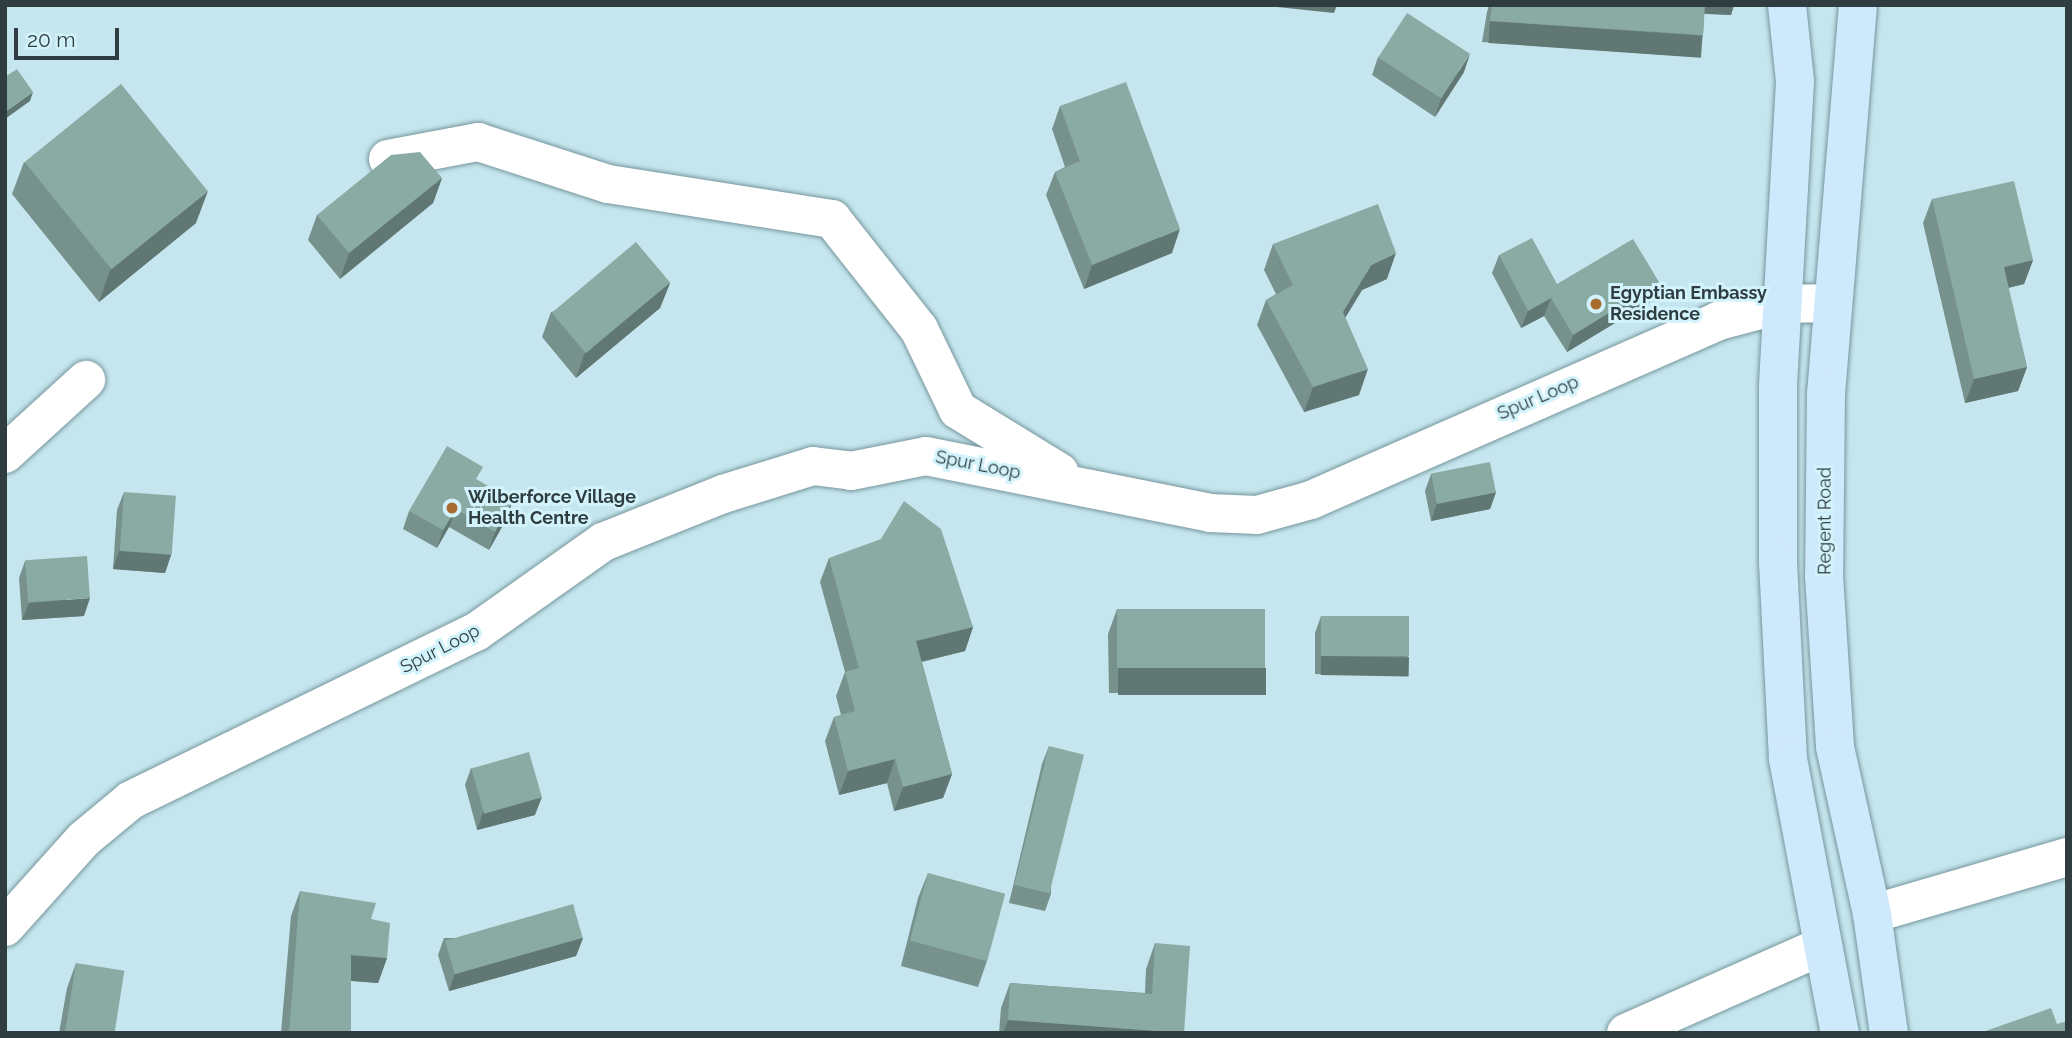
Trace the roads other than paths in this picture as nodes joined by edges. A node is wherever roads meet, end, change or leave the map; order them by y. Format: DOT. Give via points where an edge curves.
graph roads {
  1 [pos="1787,5"];
  2 [pos="1858,5"];
  3 [pos="388,159"];
  4 [pos="1832,303"];
  5 [pos="1783,304"];
  6 [pos="86,380"];
  7 [pos="5,454"];
  8 [pos="1079,484"];
  9 [pos="2067,858"];
  10 [pos="1872,915"];
  11 [pos="5,927"];
  12 [pos="1820,947"];
  13 [pos="1626,1033"];
  14 [pos="1840,1033"];
  15 [pos="1889,1033"];
  1 -- 5 [label="main road" via="1795,81"];
  2 -- 4 [label="main road, Regent Road"];
  3 -- 8 [label="street" via="478,142 608,184 832,219 919,330 958,410"];
  4 -- 5 [label="street, Spur Loop"];
  4 -- 10 [label="main road, Regent Road" via="1824,576 1832,708 1835,747"];
  5 -- 8 [label="street, Spur Loop" via="1718,321 1311,500 1257,515 1210,513"];
  5 -- 12 [label="main road" via="1778,562 1788,759"];
  6 -- 7 [label="street"];
  8 -- 11 [label="street, Spur Loop" via="926,456 851,471 813,467 603,542 476,632 131,800 84,839"];
  9 -- 10 [label="street"];
  10 -- 15 [label="main road, Regent Road"];
  12 -- 13 [label="street"];
  12 -- 14 [label="main road"];
}
